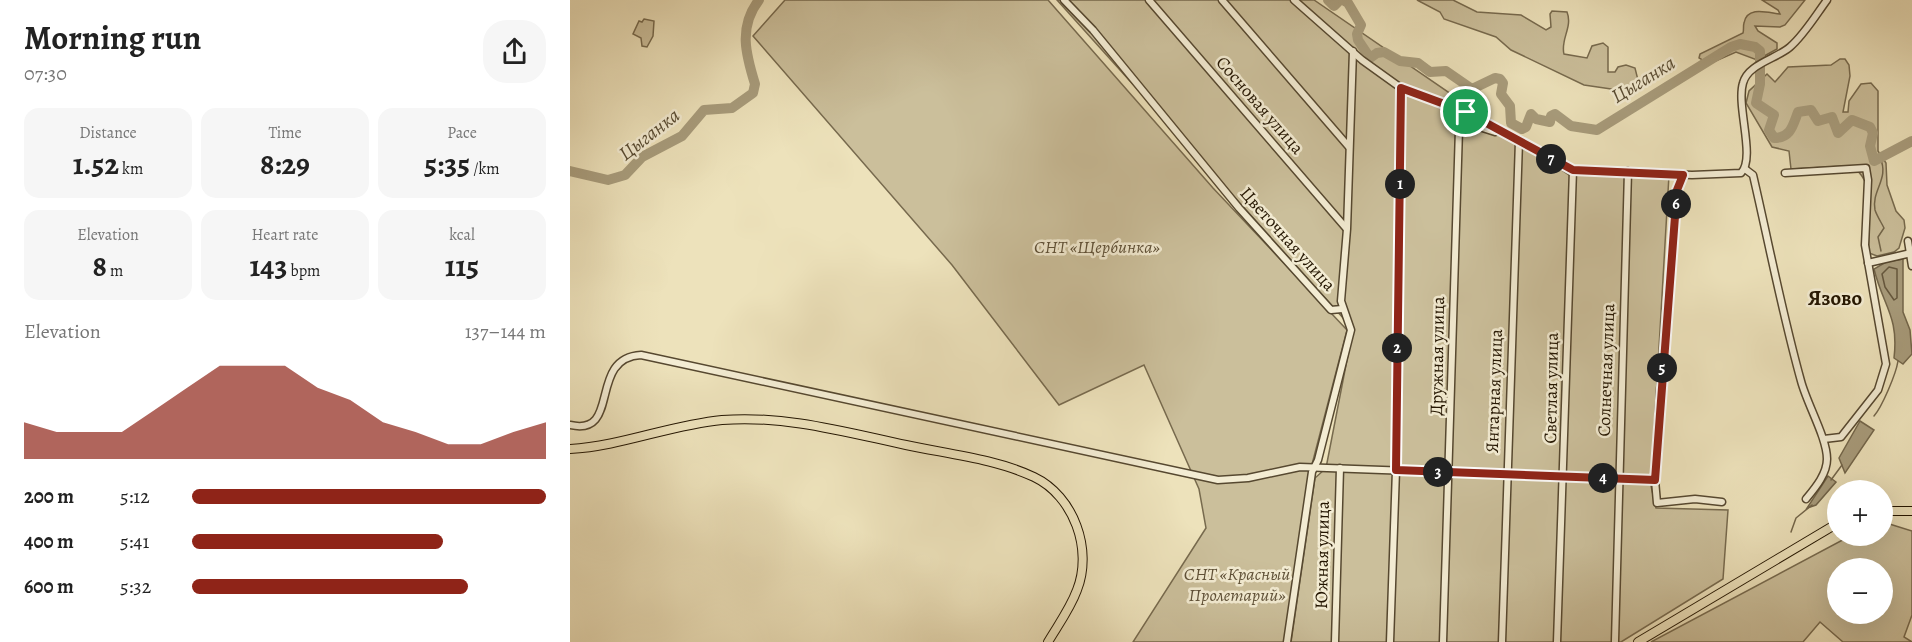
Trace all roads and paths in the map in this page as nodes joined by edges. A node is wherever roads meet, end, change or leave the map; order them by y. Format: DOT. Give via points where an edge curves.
graph roads {
  1 [pos="1065,0"];
  2 [pos="1149,0"];
  3 [pos="1222,0"];
  4 [pos="1294,0"];
  5 [pos="1827,0"];
  6 [pos="1353,51"];
  7 [pos="1401,88"];
  8 [pos="1516,139"];
  9 [pos="1349,147"];
  10 [pos="1573,170"];
  11 [pos="1628,171"];
  12 [pos="1743,171"];
  13 [pos="1785,173"];
  14 [pos="1683,175"];
  15 [pos="1347,229"];
  16 [pos="1908,242"];
  17 [pos="1911,253"];
  18 [pos="1868,263"];
  19 [pos="1912,266"];
  20 [pos="1342,309"];
  21 [pos="570,425"];
  22 [pos="1824,439"];
  23 [pos="570,449"];
  24 [pos="1316,468"];
  25 [pos="1340,468"];
  26 [pos="1396,470"];
  27 [pos="1449,472"];
  28 [pos="1507,475"];
  29 [pos="1564,477"];
  30 [pos="1618,478"];
  31 [pos="1655,480"];
  32 [pos="1806,499"];
  33 [pos="1722,502"];
  34 [pos="1893,511"];
  35 [pos="1912,511"];
  36 [pos="1827,530"];
  37 [pos="1615,641"];
  38 [pos="1048,642"];
  39 [pos="1287,642"];
  40 [pos="1335,642"];
  41 [pos="1390,642"];
  42 [pos="1443,642"];
  43 [pos="1502,642"];
  44 [pos="1557,642"];
  45 [pos="1638,642"];
  1 -- 20 [label="street, Цветочная улица" via="1274,249 1330,310"];
  2 -- 15 [label="street, Сосновая улица"];
  3 -- 9 [label="street"];
  4 -- 6 [label="street"];
  5 -- 12 [label="street" via="1790,48 1748,73 1743,81"];
  6 -- 7 [label="street"];
  6 -- 9 [label="street"];
  7 -- 8 [label="street" via="1466,112"];
  7 -- 26 [label="street"];
  8 -- 10 [label="street"];
  8 -- 27 [label="street, Дружная улица" via="1470,124 1459,129"];
  8 -- 28 [label="street, Янтарная улица"];
  9 -- 15 [label="street"];
  10 -- 11 [label="street"];
  10 -- 29 [label="street, Светлая улица"];
  11 -- 14 [label="street"];
  11 -- 30 [label="street, Солнечная улица"];
  12 -- 14 [label="street"];
  12 -- 22 [label="street" via="1753,175 1791,343 1812,414"];
  13 -- 18 [label="street" via="1866,168"];
  14 -- 31 [label="street" via="1677,190"];
  15 -- 20 [label="street"];
  16 -- 17 [label="street"];
  17 -- 18 [label="street"];
  17 -- 19 [label="street"];
  18 -- 22 [label="street" via="1886,364 1878,390 1840,437"];
  20 -- 24 [label="street, Цветочная улица" via="1351,330"];
  21 -- 24 [label="street" via="584,426 596,420 618,362 641,355 1218,480"];
  22 -- 32 [label="street" via="1827,460 1819,483"];
  23 -- 38 [label="main road" via="626,442 721,420 762,419 803,423 1016,470 1053,489 1077,524 1082,547 1078,589"];
  24 -- 25 [label="street"];
  24 -- 39 [label="street, Цветочная улица" via="1312,472"];
  25 -- 26 [label="street"];
  25 -- 40 [label="street, Южная улица"];
  26 -- 27 [label="street"];
  26 -- 41 [label="street"];
  27 -- 28 [label="street"];
  27 -- 42 [label="street, Дружная улица"];
  28 -- 29 [label="street"];
  28 -- 43 [label="street, Янтарная улица"];
  29 -- 30 [label="street"];
  29 -- 44 [label="street, Светлая улица"];
  30 -- 31 [label="street"];
  30 -- 37 [label="street, Солнечная улица"];
  31 -- 33 [label="street" via="1657,503 1695,499"];
  34 -- 35 [label="main road"];
  36 -- 45 [label="main road"];
}
